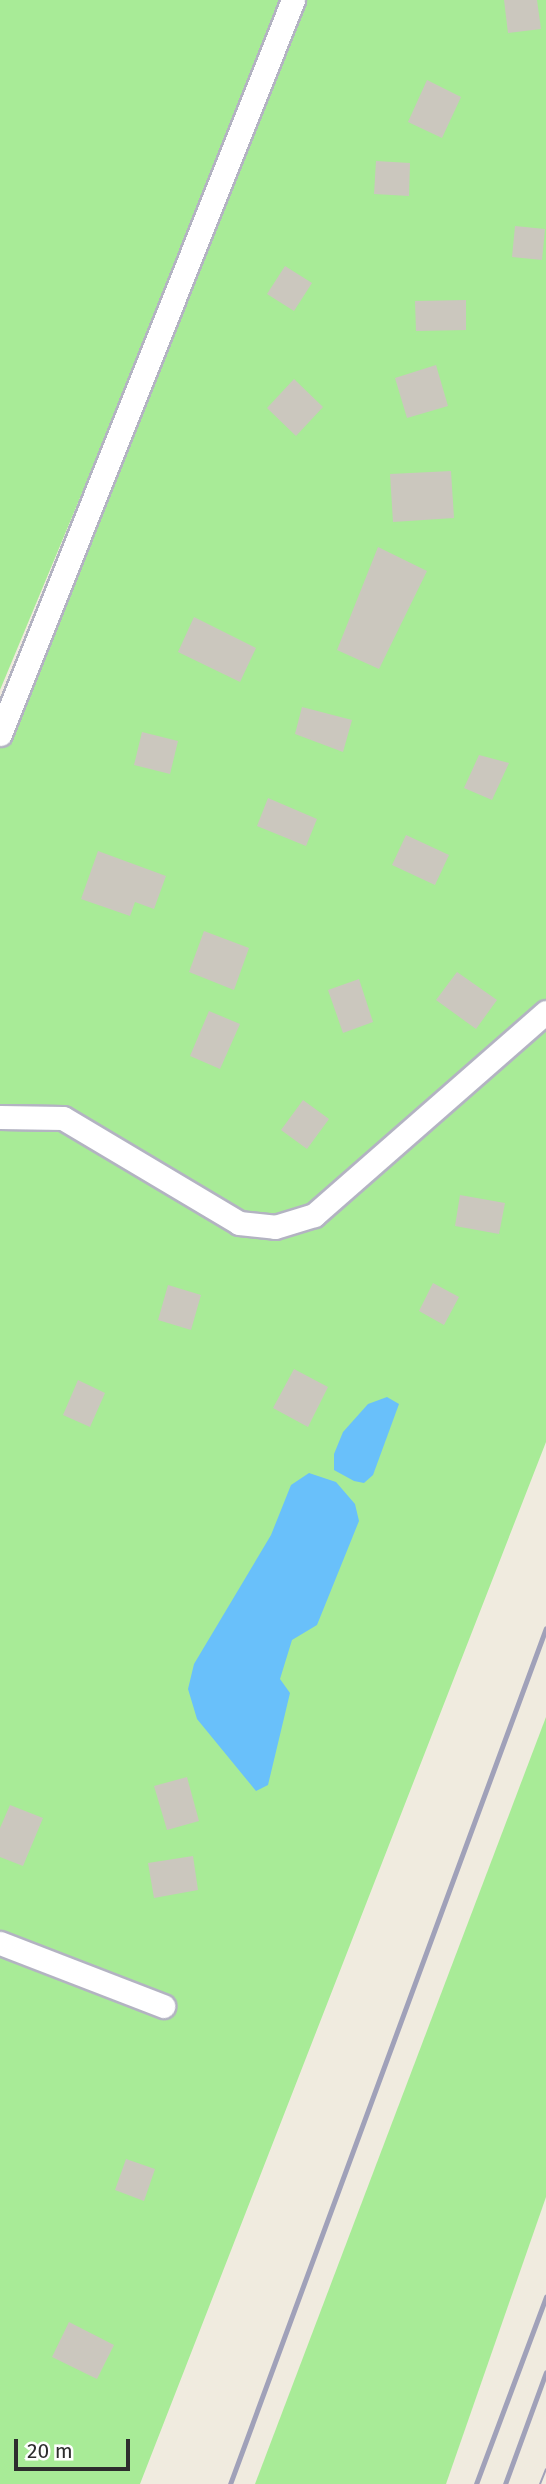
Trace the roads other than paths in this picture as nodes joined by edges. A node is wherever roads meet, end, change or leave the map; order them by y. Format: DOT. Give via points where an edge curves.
graph roads {
  1 [pos="293,0"];
  2 [pos="0,734"];
  3 [pos="546,1012"];
  4 [pos="0,1117"];
  5 [pos="0,1943"];
  6 [pos="163,2006"];
  1 -- 2 [label="lane"];
  3 -- 4 [label="lane" via="314,1215 275,1227 239,1223 64,1118"];
  5 -- 6 [label="lane"];
}
